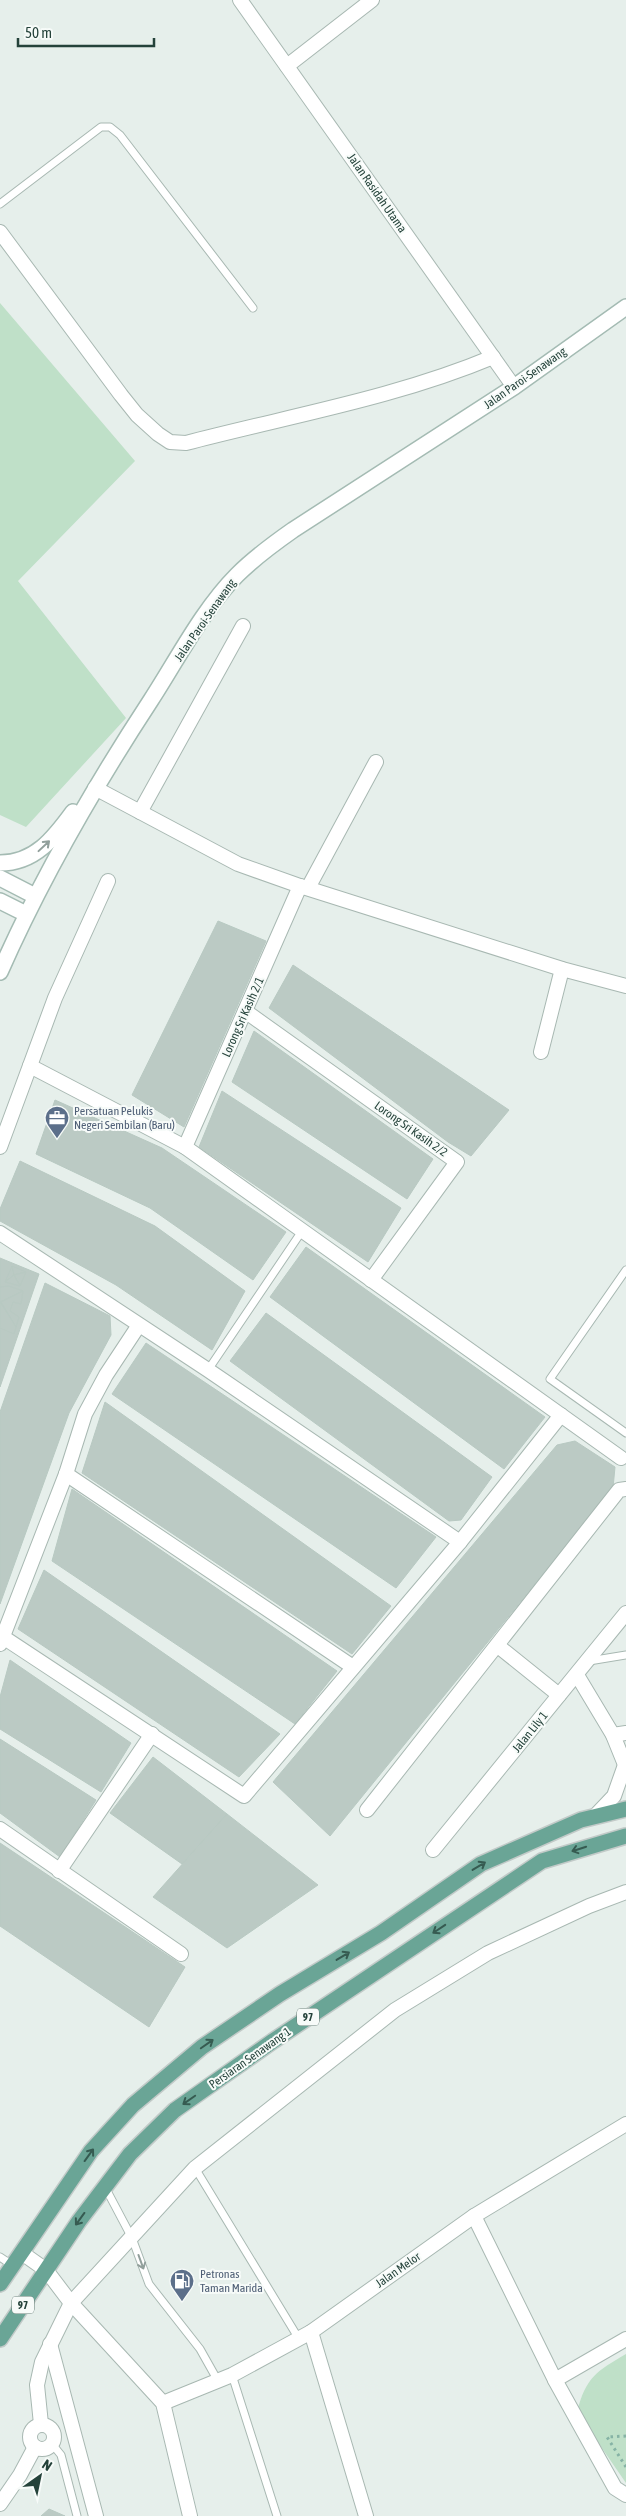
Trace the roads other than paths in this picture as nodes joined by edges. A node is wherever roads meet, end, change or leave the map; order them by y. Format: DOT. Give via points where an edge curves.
graph roads {
  1 [pos="240,0"];
  2 [pos="372,0"];
  3 [pos="287,66"];
  4 [pos="0,204"];
  5 [pos="0,232"];
  6 [pos="626,307"];
  7 [pos="253,308"];
  8 [pos="493,356"];
  9 [pos="514,387"];
  10 [pos="243,626"];
  11 [pos="376,762"];
  12 [pos="108,765"];
  13 [pos="95,788"];
  14 [pos="140,812"];
  15 [pos="0,863"];
  16 [pos="0,878"];
  17 [pos="108,880"];
  18 [pos="304,887"];
  19 [pos="35,896"];
  20 [pos="0,901"];
  21 [pos="26,914"];
  22 [pos="562,969"];
  23 [pos="0,972"];
  24 [pos="626,986"];
  25 [pos="245,1011"];
  26 [pos="541,1052"];
  27 [pos="30,1066"];
  28 [pos="0,1147"];
  29 [pos="185,1147"];
  30 [pos="302,1230"];
  31 [pos="0,1233"];
  32 [pos="626,1270"];
  33 [pos="372,1280"];
  34 [pos="139,1325"];
  35 [pos="208,1370"];
  36 [pos="561,1415"];
  37 [pos="626,1433"];
  38 [pos="623,1454"];
  39 [pos="66,1474"];
  40 [pos="626,1489"];
  41 [pos="460,1542"];
  42 [pos="626,1613"];
  43 [pos="1,1640"];
  44 [pos="498,1646"];
  45 [pos="626,1655"];
  46 [pos="589,1661"];
  47 [pos="354,1667"];
  48 [pos="577,1675"];
  49 [pos="559,1695"];
  50 [pos="152,1734"];
  51 [pos="619,1734"];
  52 [pos="626,1766"];
  53 [pos="626,1809"];
  54 [pos="367,1810"];
  55 [pos="595,1816"];
  56 [pos="0,1829"];
  57 [pos="626,1836"];
  58 [pos="433,1850"];
  59 [pos="59,1871"];
  60 [pos="626,1892"];
  61 [pos="182,1954"];
  62 [pos="626,2124"];
  63 [pos="195,2168"];
  64 [pos="105,2186"];
  65 [pos="474,2216"];
  66 [pos="132,2238"];
  67 [pos="22,2253"];
  68 [pos="6,2261"];
  69 [pos="46,2270"];
  70 [pos="0,2284"];
  71 [pos="71,2303"];
  72 [pos="305,2335"];
  73 [pos="0,2339"];
  74 [pos="626,2339"];
  75 [pos="50,2344"];
  76 [pos="232,2375"];
  77 [pos="555,2380"];
  78 [pos="218,2381"];
  79 [pos="163,2403"];
  80 [pos="41,2424"];
  81 [pos="52,2444"];
  82 [pos="35,2447"];
  83 [pos="626,2496"];
  84 [pos="0,2504"];
  85 [pos="77,2516"];
  86 [pos="96,2516"];
  87 [pos="190,2516"];
  88 [pos="277,2516"];
  89 [pos="366,2516"];
  1 -- 3 [label="street, Jalan Rasidah Utama"];
  2 -- 3 [label="street"];
  3 -- 8 [label="street, Jalan Rasidah Utama"];
  4 -- 7 [label="lane" via="101,127 110,126"];
  5 -- 8 [label="street" via="121,395 138,415 170,442 186,443 362,401 457,372"];
  6 -- 9 [label="main road, Jalan Paroi-Senawang"];
  8 -- 9 [label="street, Jalan Rasidah Utama"];
  9 -- 12 [label="main road, Jalan Paroi-Senawang" via="293,530 236,576"];
  10 -- 14 [label="street"];
  11 -- 18 [label="street, Lorong Sri Kasih 2/1"];
  12 -- 13 [label="main road, Jalan Paroi-Senawang"];
  15 -- 12 [label="main road, one-way" via="12,863 34,855 56,835"];
  13 -- 14 [label="street"];
  13 -- 19 [label="main road, Jalan Paroi-Senawang"];
  14 -- 18 [label="street" via="238,864"];
  16 -- 19 [label="main road"];
  17 -- 27 [label="street" via="55,998"];
  18 -- 22 [label="street"];
  18 -- 25 [label="street, Lorong Sri Kasih 2/1"];
  19 -- 21 [label="main road, Jalan Paroi-Senawang"];
  20 -- 21 [label="main road"];
  21 -- 23 [label="main road, Jalan Paroi-Senawang"];
  22 -- 24 [label="street"];
  22 -- 26 [label="street"];
  25 -- 29 [label="street, Lorong Sri Kasih 2/1"];
  25 -- 33 [label="street, Lorong Sri Kasih 2/2" via="457,1162"];
  27 -- 28 [label="street"];
  27 -- 29 [label="street"];
  29 -- 30 [label="street"];
  30 -- 33 [label="street"];
  30 -- 35 [label="lane"];
  31 -- 34 [label="street"];
  32 -- 37 [label="lane" via="550,1379"];
  33 -- 36 [label="street"];
  34 -- 35 [label="street"];
  34 -- 39 [label="street" via="85,1414"];
  35 -- 41 [label="street"];
  36 -- 38 [label="street"];
  36 -- 41 [label="street"];
  39 -- 43 [label="street"];
  39 -- 47 [label="street"];
  40 -- 44 [label="street" via="619,1490"];
  41 -- 47 [label="street"];
  42 -- 46 [label="street, Jalan Lily 1"];
  43 -- 50 [label="street"];
  44 -- 49 [label="street"];
  44 -- 54 [label="street"];
  45 -- 46 [label="lane"];
  46 -- 48 [label="street, Jalan Lily 1"];
  47 -- 50 [label="street" via="244,1796"];
  48 -- 49 [label="street, Jalan Lily 1"];
  48 -- 51 [label="street"];
  49 -- 58 [label="street, Jalan Lily 1"];
  50 -- 59 [label="street"];
  51 -- 52 [label="street"];
  52 -- 55 [label="street" via="614,1796"];
  53 -- 55 [label="main road, 97"];
  67 -- 55 [label="main road, 97, one-way" via="91,2151 133,2105 202,2046 381,1933 480,1864"];
  56 -- 59 [label="street"];
  57 -- 64 [label="main road, Persiaran Senawang 1 / 97, one-way" via="542,1861 362,1981 174,2110 130,2154"];
  59 -- 61 [label="street"];
  60 -- 63 [label="street" via="488,1953 395,2010"];
  62 -- 65 [label="street, Jalan Melor"];
  63 -- 66 [label="street"];
  63 -- 72 [label="lane"];
  64 -- 66 [label="lane"];
  64 -- 69 [label="main road, Persiaran Senawang 1 / 97, one-way"];
  65 -- 72 [label="street, Jalan Melor"];
  65 -- 77 [label="street"];
  66 -- 71 [label="street"];
  66 -- 78 [label="lane, one-way" via="149,2284 200,2349"];
  67 -- 68 [label="main road, 97"];
  67 -- 69 [label="street"];
  68 -- 70 [label="main road, 97"];
  69 -- 71 [label="street"];
  69 -- 73 [label="main road, Persiaran Senawang 1 / 97"];
  71 -- 75 [label="street"];
  71 -- 79 [label="street"];
  72 -- 76 [label="street, Jalan Melor"];
  72 -- 89 [label="street"];
  74 -- 77 [label="street"];
  75 -- 80 [label="street" via="37,2385"];
  75 -- 86 [label="street"];
  76 -- 78 [label="street, Jalan Melor"];
  76 -- 88 [label="lane"];
  77 -- 83 [label="street" via="615,2488"];
  78 -- 79 [label="street, Jalan Melor"];
  79 -- 87 [label="street"];
  80 -- 81 [label="street" via="52,2428"];
  80 -- 82 [label="street" via="30,2434 30,2442"];
  81 -- 82 [label="street" via="43,2449"];
  81 -- 85 [label="lane" via="61,2455"];
  82 -- 84 [label="street"];
}
